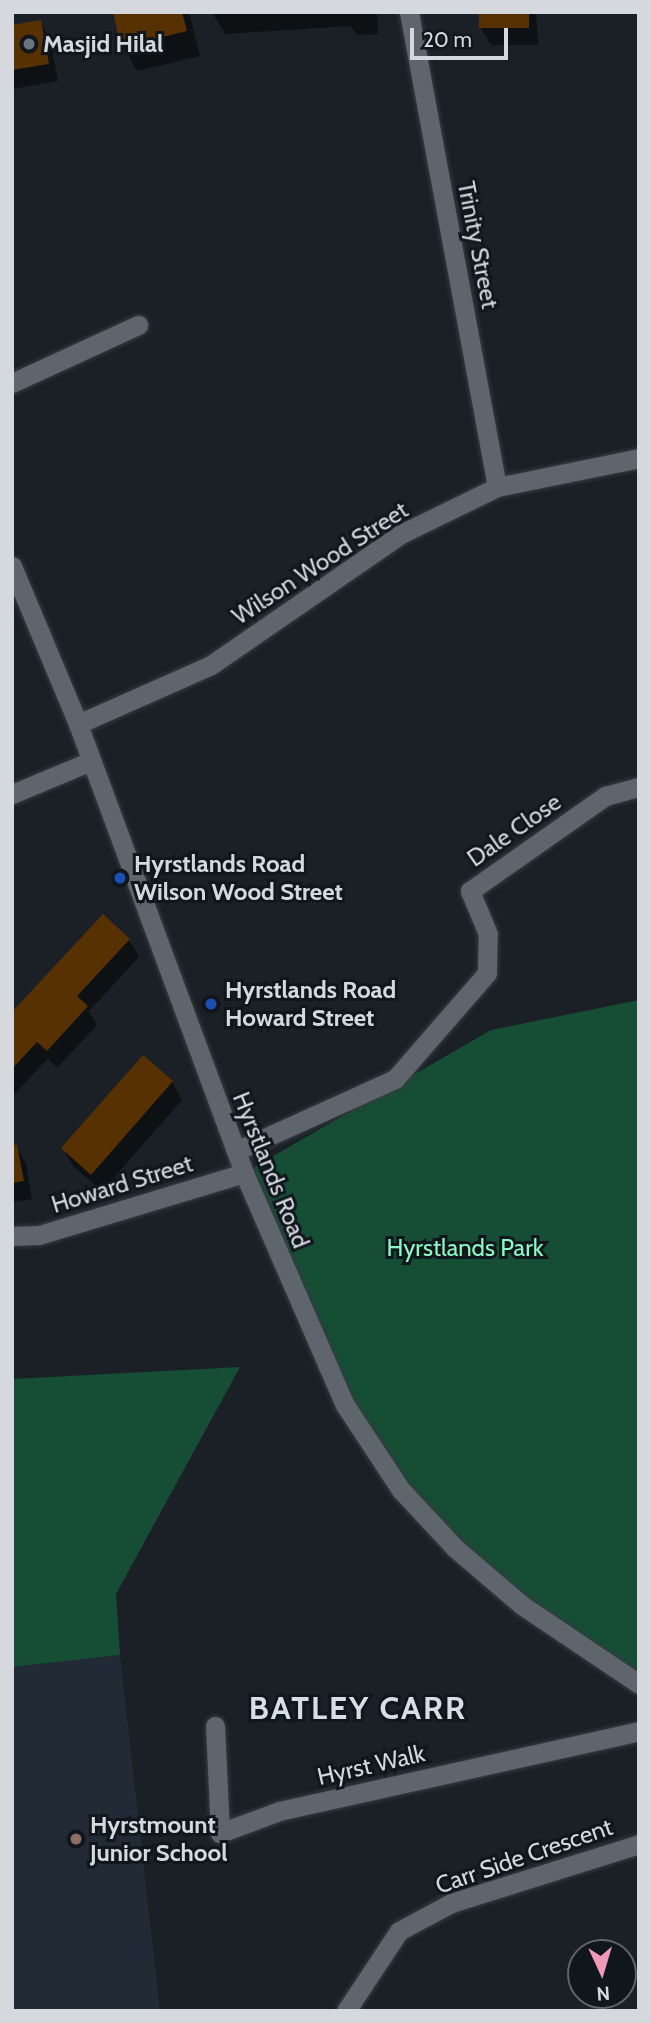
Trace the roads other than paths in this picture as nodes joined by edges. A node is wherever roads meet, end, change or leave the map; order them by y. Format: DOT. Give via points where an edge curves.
graph roads {
  1 [pos="409,12"];
  2 [pos="138,325"];
  3 [pos="12,383"];
  4 [pos="639,458"];
  5 [pos="497,487"];
  6 [pos="12,566"];
  7 [pos="78,724"];
  8 [pos="89,762"];
  9 [pos="639,788"];
  10 [pos="12,794"];
  11 [pos="236,1151"];
  12 [pos="244,1173"];
  13 [pos="12,1236"];
  14 [pos="639,1684"];
  15 [pos="215,1726"];
  16 [pos="639,1731"];
  17 [pos="639,1844"];
  18 [pos="346,2011"];
  1 -- 5 [label="street, Trinity Street"];
  2 -- 3 [label="street"];
  4 -- 5 [label="street, Wilson Wood Street"];
  5 -- 7 [label="street, Wilson Wood Street" via="401,534 211,665"];
  6 -- 7 [label="street, Hyrstlands Road"];
  7 -- 8 [label="street, Hyrstlands Road"];
  8 -- 10 [label="street"];
  8 -- 11 [label="street, Hyrstlands Road"];
  9 -- 11 [label="street, Dale Close" via="605,796 470,891 488,934 487,973 395,1079"];
  11 -- 12 [label="street, Hyrstlands Road"];
  12 -- 13 [label="street, Howard Street" via="39,1235"];
  12 -- 14 [label="street, Hyrstlands Road" via="345,1405 401,1490 455,1548 523,1606"];
  15 -- 16 [label="street, Hyrst Walk" via="220,1833 279,1811"];
  17 -- 18 [label="street, Carr Side Crescent" via="451,1903 399,1931"];
}
